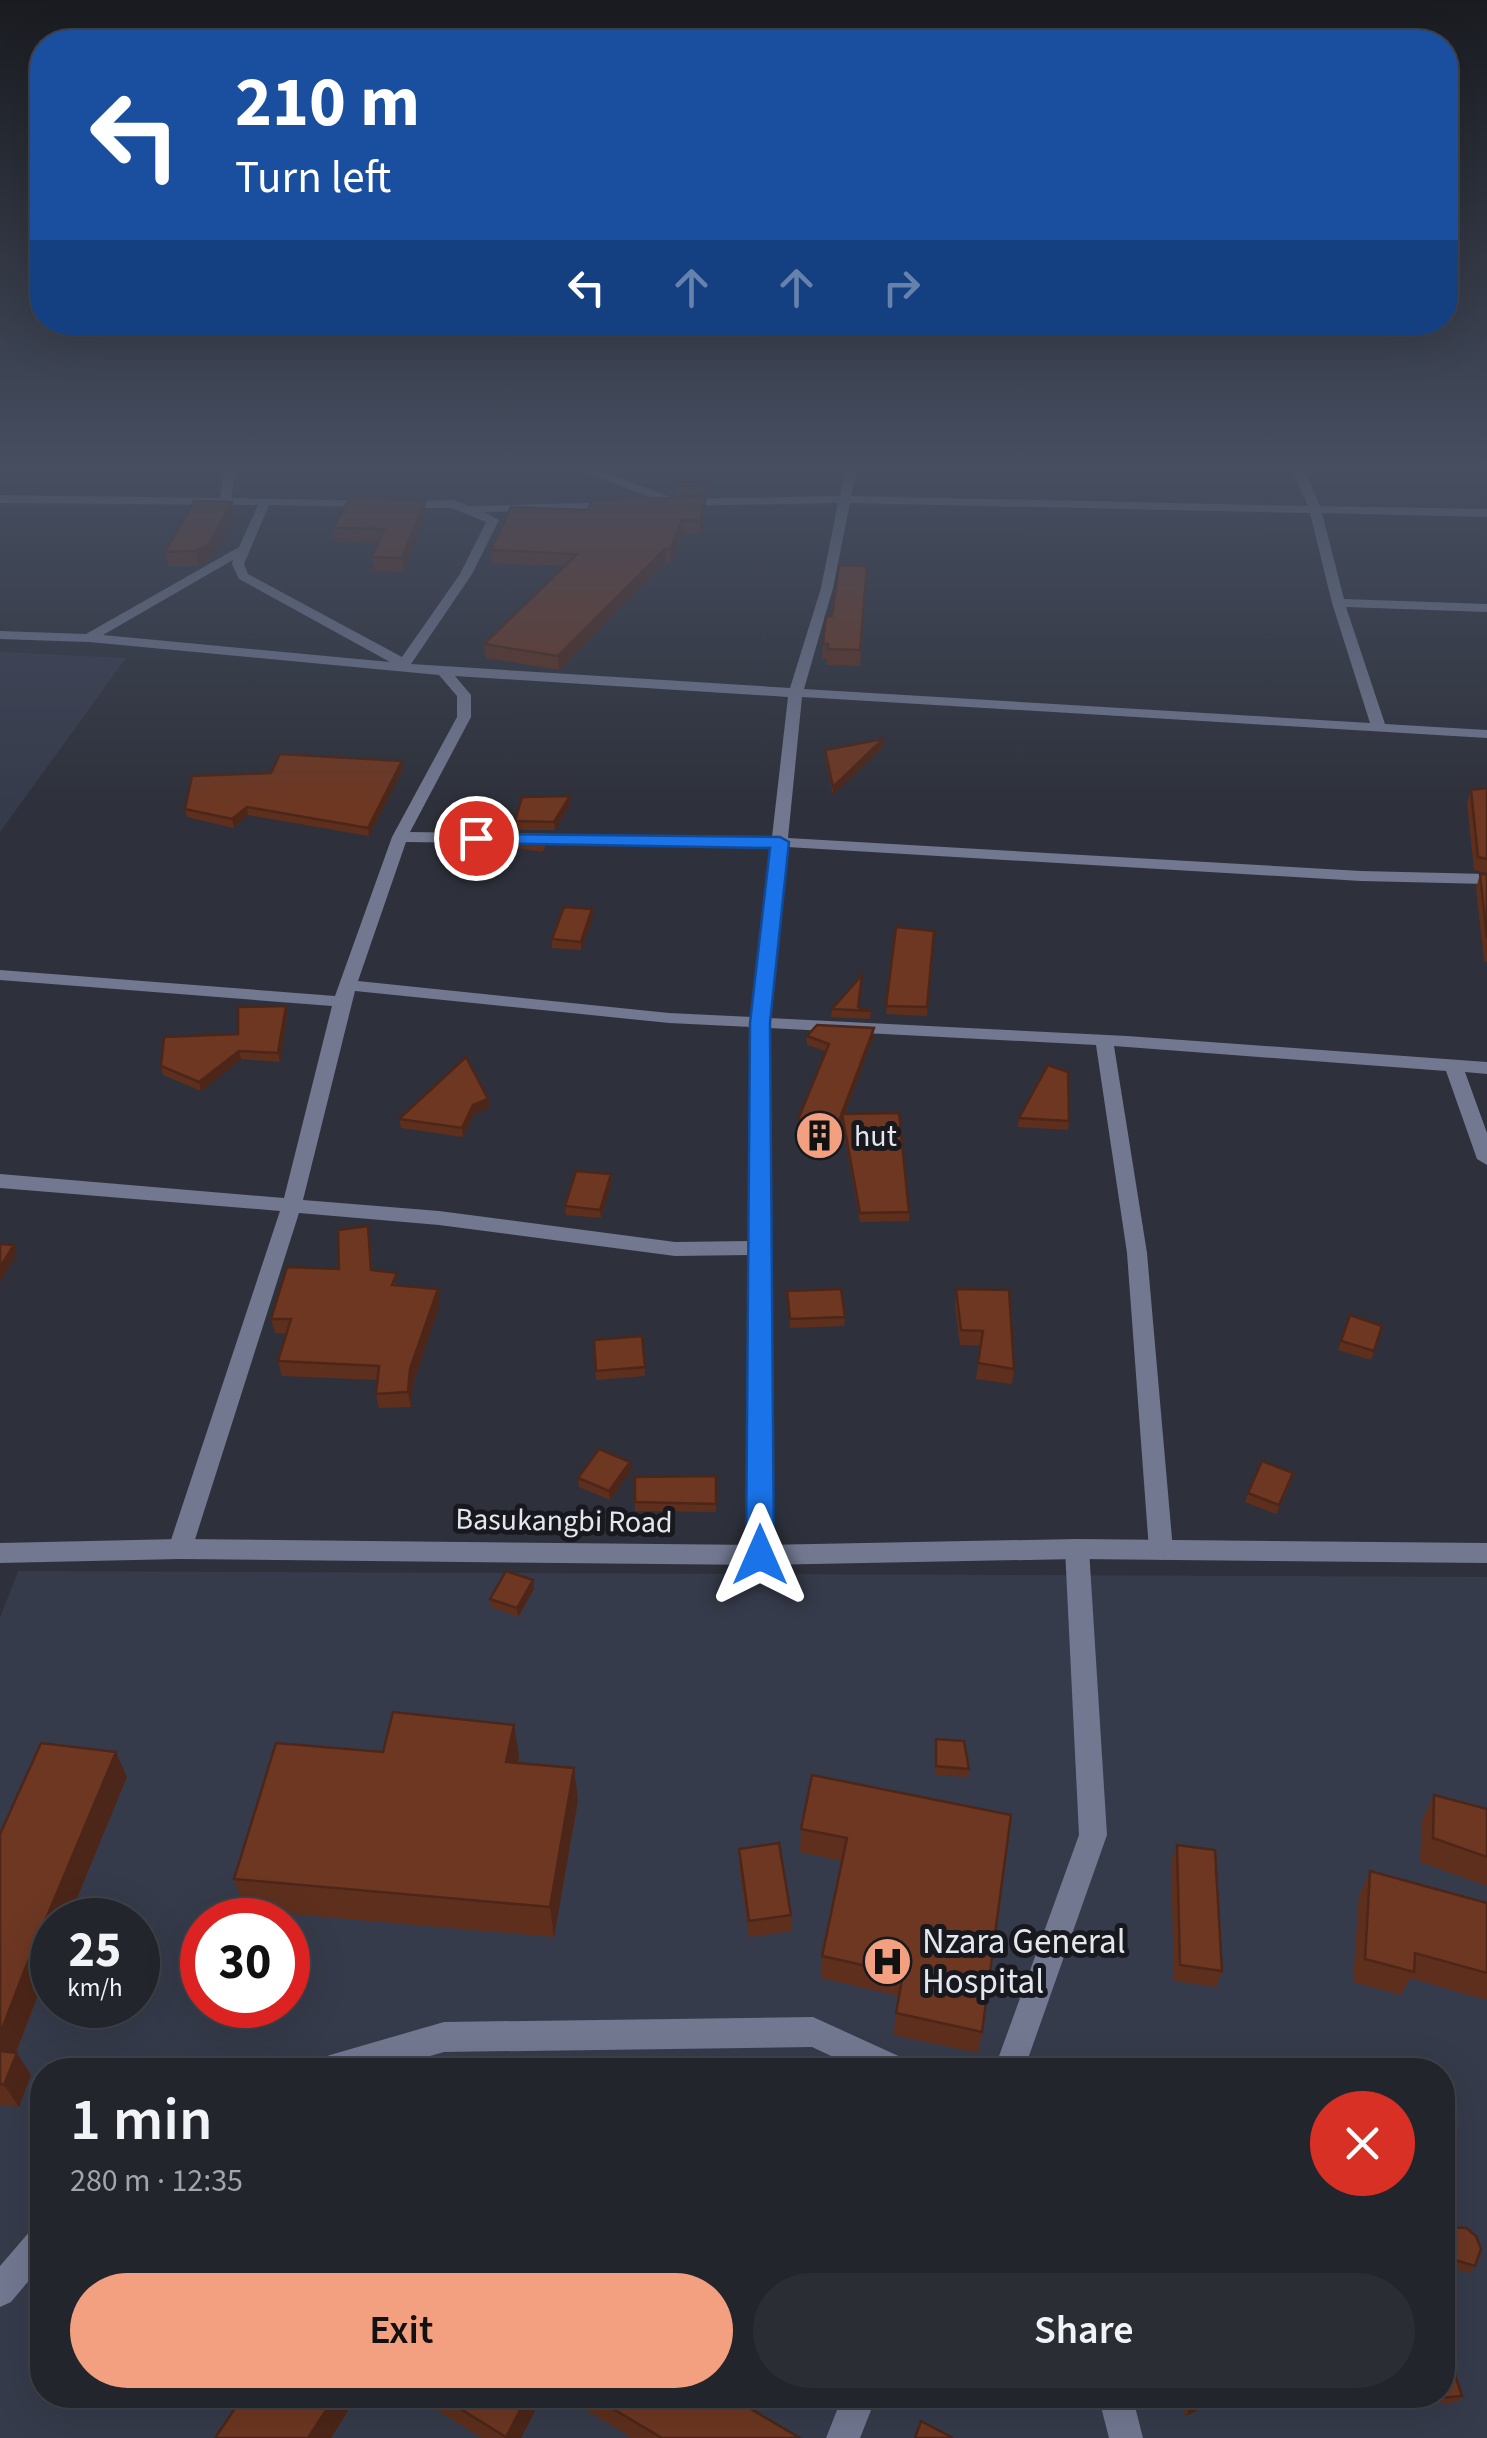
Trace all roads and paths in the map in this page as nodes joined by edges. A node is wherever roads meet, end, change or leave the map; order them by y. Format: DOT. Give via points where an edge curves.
graph roads {
  1 [pos="196,577"];
  2 [pos="243,577"];
  3 [pos="464,577"];
  4 [pos="829,577"];
  5 [pos="1332,577"];
  6 [pos="1338,603"];
  7 [pos="1487,608"];
  8 [pos="0,635"];
  9 [pos="89,638"];
  10 [pos="404,664"];
  11 [pos="441,668"];
  12 [pos="796,692"];
  13 [pos="1378,726"];
  14 [pos="1487,734"];
  15 [pos="400,837"];
  16 [pos="780,842"];
  17 [pos="1487,879"];
  18 [pos="0,975"];
  19 [pos="346,993"];
  20 [pos="760,1023"];
  21 [pos="1106,1044"];
  22 [pos="1454,1067"];
  23 [pos="1487,1068"];
  24 [pos="1487,1159"];
  25 [pos="0,1181"];
  26 [pos="292,1204"];
  27 [pos="760,1248"];
  28 [pos="1077,1549"];
  29 [pos="180,1550"];
  30 [pos="1161,1550"];
  31 [pos="0,1552"];
  32 [pos="1487,1553"];
  33 [pos="760,1555"];
  34 [pos="371,2058"];
  35 [pos="868,2058"];
  36 [pos="1014,2058"];
  37 [pos="30,2256"];
  38 [pos="0,2292"];
  39 [pos="855,2408"];
  40 [pos="1118,2408"];
  41 [pos="843,2438"];
  42 [pos="1126,2438"];
  1 -- 9 [label="street"];
  2 -- 10 [label="street"];
  3 -- 10 [label="street"];
  4 -- 12 [label="street"];
  5 -- 6 [label="street"];
  6 -- 7 [label="street"];
  6 -- 13 [label="street"];
  8 -- 9 [label="street"];
  9 -- 10 [label="street"];
  10 -- 11 [label="street"];
  11 -- 12 [label="street"];
  11 -- 15 [label="street" via="464,695 464,717"];
  12 -- 13 [label="street"];
  12 -- 16 [label="street"];
  13 -- 14 [label="street"];
  15 -- 16 [label="street"];
  15 -- 19 [label="street"];
  16 -- 17 [label="street"];
  16 -- 20 [label="street"];
  18 -- 19 [label="street"];
  19 -- 20 [label="street"];
  19 -- 26 [label="street"];
  20 -- 21 [label="street"];
  20 -- 27 [label="street"];
  21 -- 22 [label="street"];
  21 -- 30 [label="street" via="1137,1253"];
  22 -- 23 [label="street"];
  22 -- 24 [label="street"];
  25 -- 26 [label="street"];
  26 -- 27 [label="street" via="675,1249"];
  26 -- 29 [label="street"];
  27 -- 33 [label="street"];
  28 -- 30 [label="street, Basukangbi Road"];
  28 -- 33 [label="street, Basukangbi Road"];
  28 -- 36 [label="street" via="1093,1835"];
  29 -- 31 [label="street, Basukangbi Road"];
  29 -- 33 [label="street, Basukangbi Road"];
  30 -- 32 [label="street, Basukangbi Road"];
  34 -- 35 [label="street" via="444,2037 813,2032"];
  37 -- 38 [label="street"];
  39 -- 41 [label="street"];
  40 -- 42 [label="street"];
}
